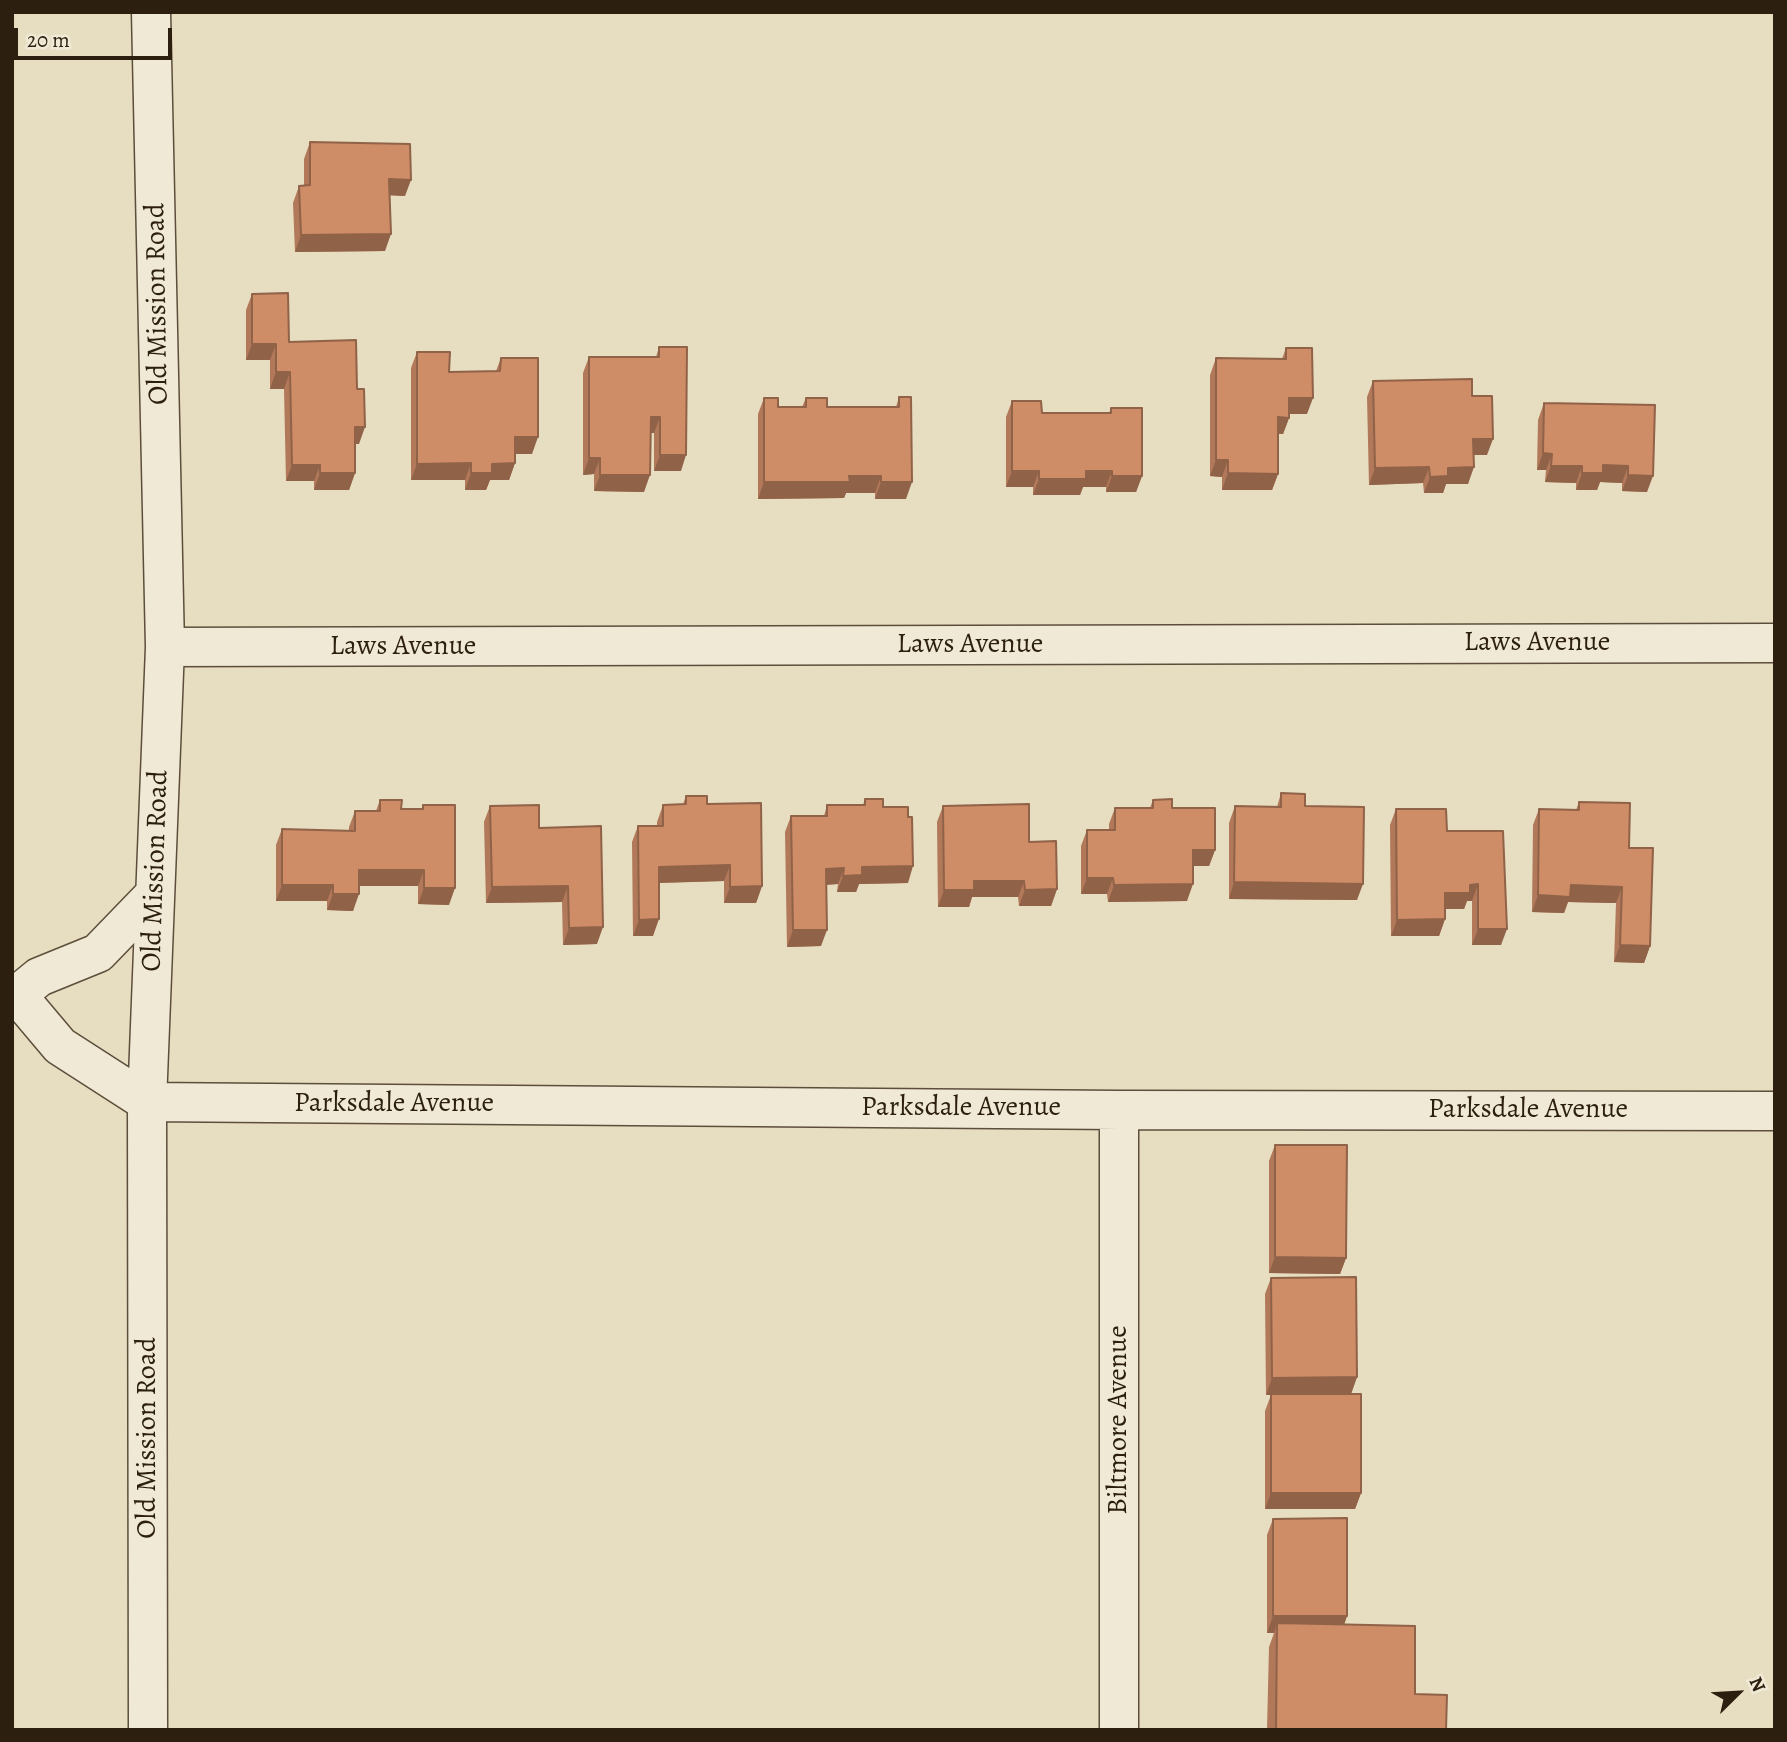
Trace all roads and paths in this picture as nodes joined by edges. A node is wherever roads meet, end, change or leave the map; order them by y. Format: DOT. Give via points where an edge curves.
graph roads {
  1 [pos="151,12"];
  2 [pos="1775,643"];
  3 [pos="165,648"];
  4 [pos="155,894"];
  5 [pos="14,995"];
  6 [pos="147,1102"];
  7 [pos="1119,1110"];
  8 [pos="1775,1111"];
  9 [pos="148,1730"];
  10 [pos="1119,1730"];
  1 -- 3 [label="street, Old Mission Road"];
  2 -- 3 [label="street, Laws Avenue"];
  3 -- 4 [label="street, Old Mission Road"];
  4 -- 5 [label="street" via="98,953 39,978"];
  4 -- 6 [label="street, Old Mission Road"];
  5 -- 6 [label="street" via="61,1046"];
  6 -- 7 [label="street, Parksdale Avenue"];
  6 -- 9 [label="street, Old Mission Road"];
  7 -- 8 [label="street, Parksdale Avenue"];
  7 -- 10 [label="street, Biltmore Avenue"];
}
